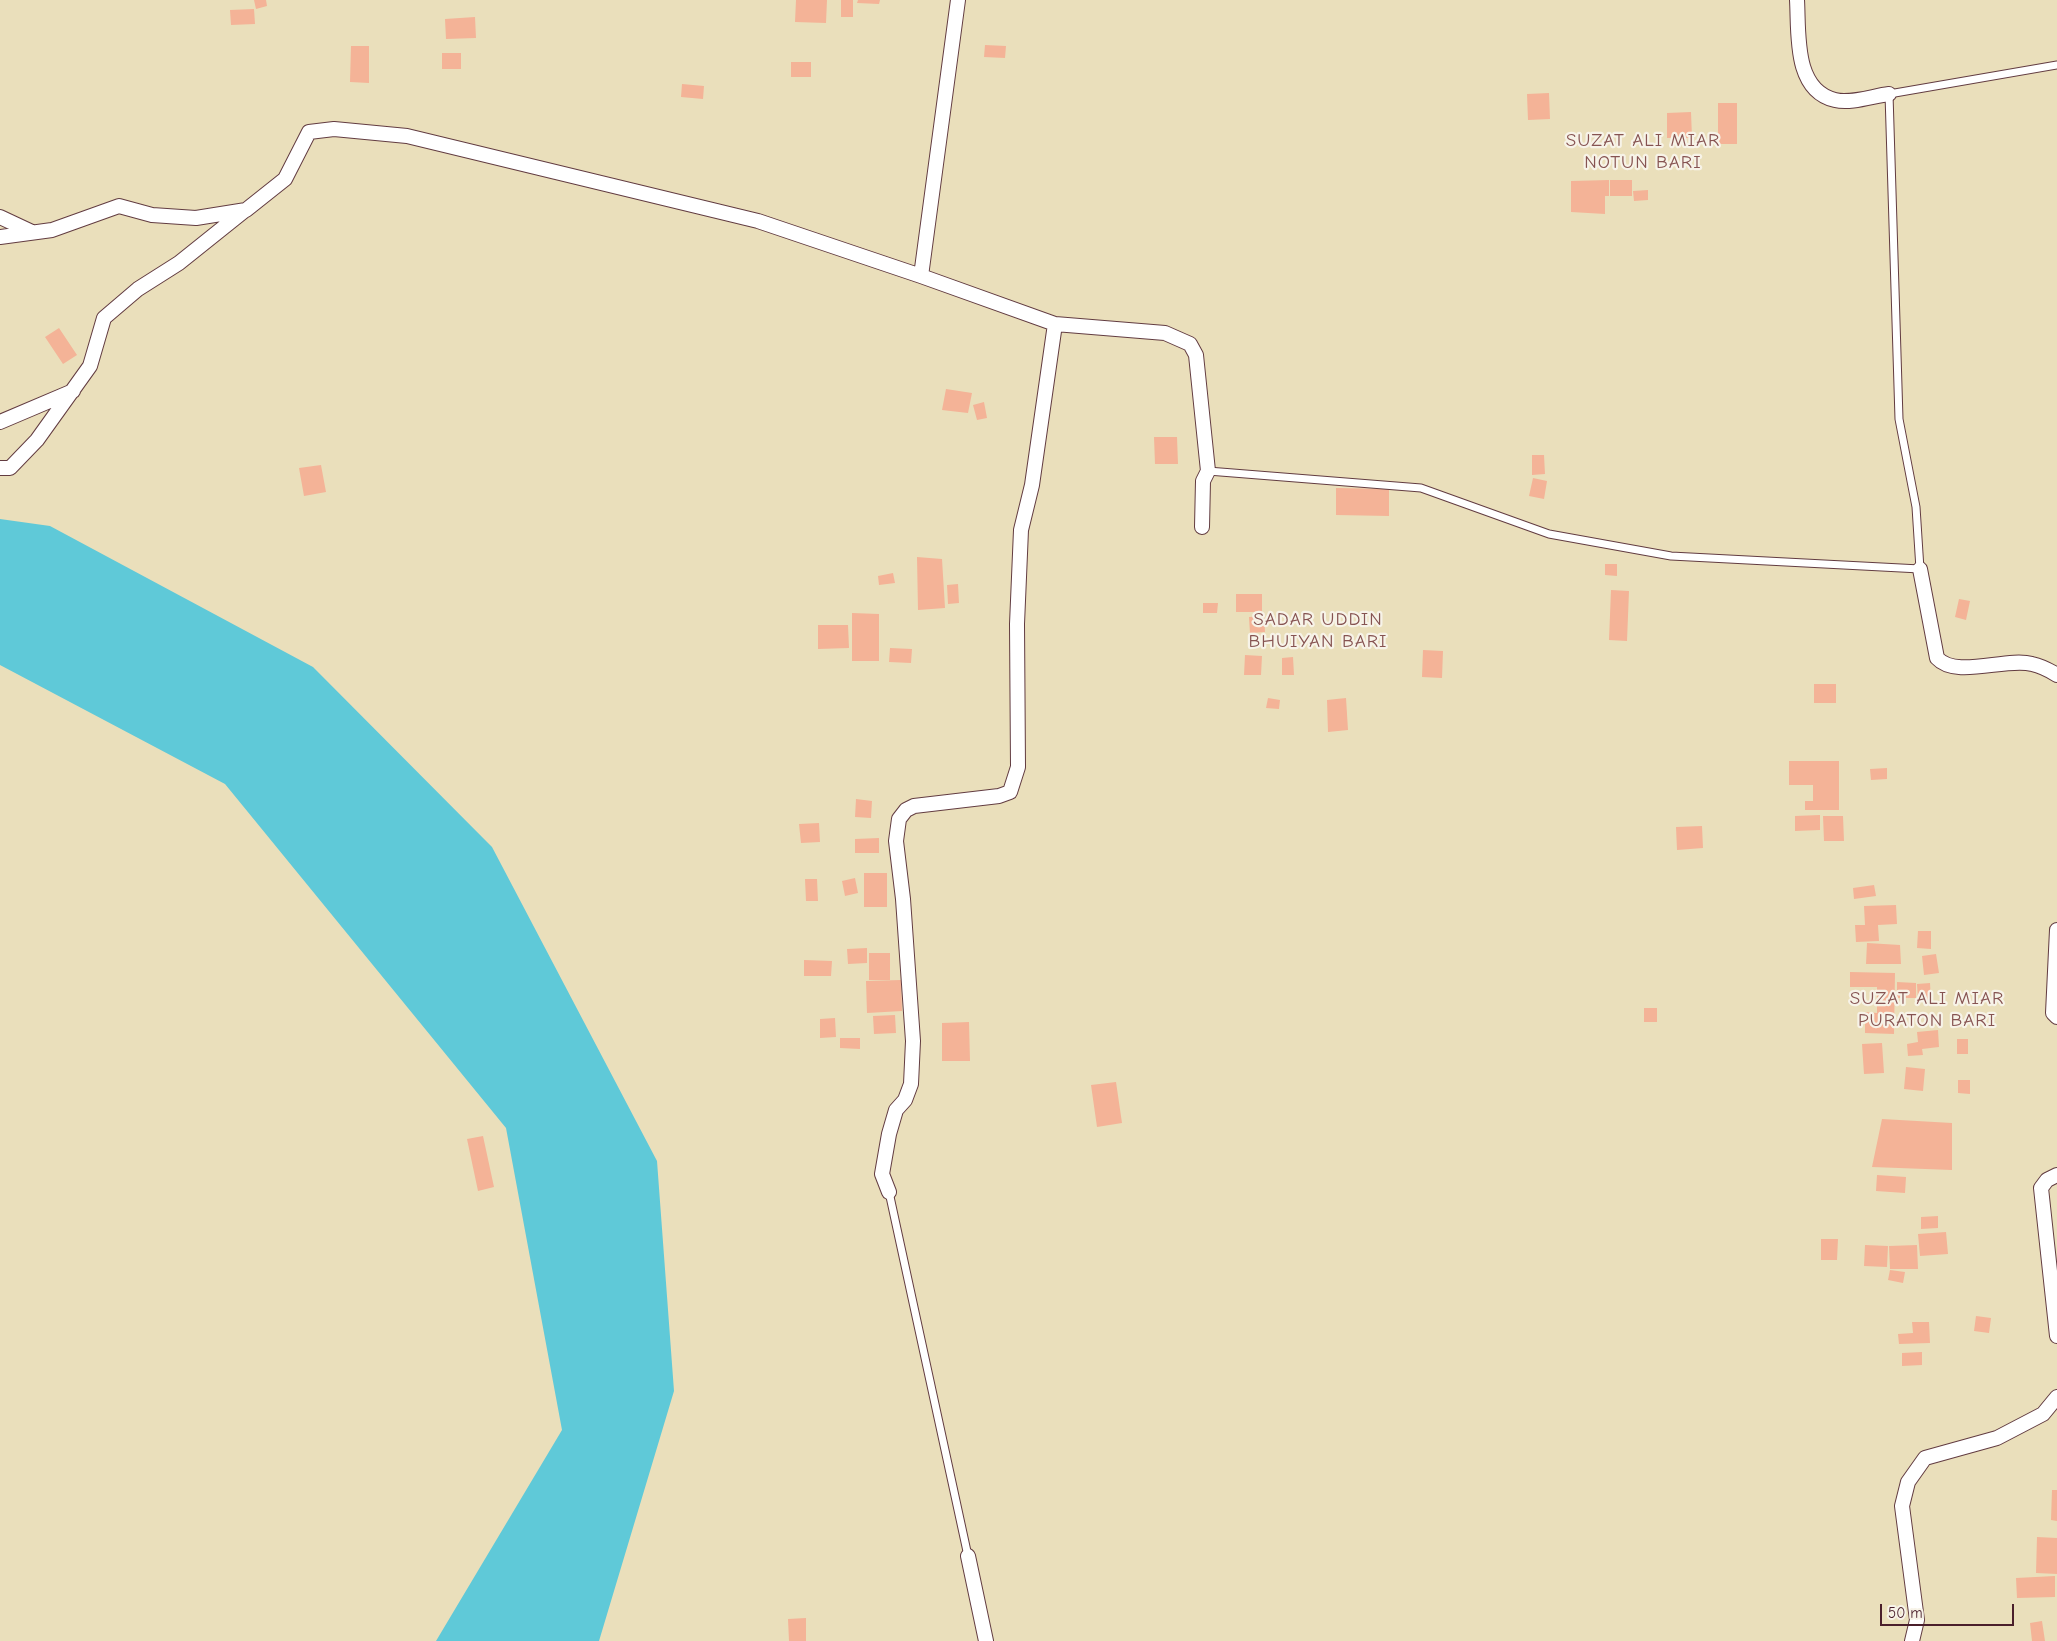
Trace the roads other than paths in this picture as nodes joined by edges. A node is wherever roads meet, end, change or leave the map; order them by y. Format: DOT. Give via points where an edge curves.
graph roads {
  1 [pos="958,0"];
  2 [pos="1797,0"];
  3 [pos="2057,65"];
  4 [pos="1888,94"];
  5 [pos="246,210"];
  6 [pos="0,217"];
  7 [pos="33,232"];
  8 [pos="0,236"];
  9 [pos="921,276"];
  10 [pos="1055,324"];
  11 [pos="73,391"];
  12 [pos="0,422"];
  13 [pos="0,468"];
  14 [pos="1208,471"];
  15 [pos="1202,527"];
  16 [pos="1920,569"];
  17 [pos="2057,675"];
  18 [pos="2057,930"];
  19 [pos="2057,1016"];
  20 [pos="2057,1176"];
  21 [pos="889,1192"];
  22 [pos="2057,1336"];
  23 [pos="2057,1397"];
  24 [pos="968,1556"];
  25 [pos="986,1641"];
  26 [pos="1912,1641"];
  1 -- 9 [label="street"];
  2 -- 4 [label="street" via="1801,56 1808,80 1814,88 1836,100"];
  3 -- 4 [label="lane"];
  4 -- 16 [label="lane" via="1899,419 1916,507"];
  5 -- 7 [label="street" via="196,218 152,216 119,206 52,230"];
  5 -- 9 [label="street" via="285,179 308,132 344,130 407,136 758,221"];
  5 -- 11 [label="street" via="104,318 90,366"];
  6 -- 7 [label="street"];
  7 -- 8 [label="street"];
  9 -- 10 [label="street"];
  10 -- 14 [label="street" via="1165,333 1190,344 1196,355"];
  10 -- 21 [label="street" via="1032,485 1021,530 1017,624 1018,767 1015,778 1010,792 999,796 914,806 899,819 896,841 913,1041 911,1084 905,1100 896,1110 883,1166 882,1174"];
  11 -- 12 [label="street"];
  11 -- 13 [label="street" via="37,440 10,468"];
  14 -- 15 [label="street" via="1203,481"];
  14 -- 16 [label="lane" via="1421,488 1549,534 1671,556"];
  16 -- 17 [label="street" via="1937,658 1941,663 1955,667 2030,663"];
  18 -- 19 [label="street" via="2054,1013"];
  20 -- 22 [label="street" via="2046,1180 2041,1188 2041,1200"];
  21 -- 24 [label="lane"];
  23 -- 26 [label="street" via="2043,1414 1997,1438 1925,1458 1908,1482 1902,1506 1917,1620"];
  24 -- 25 [label="street"];
}
